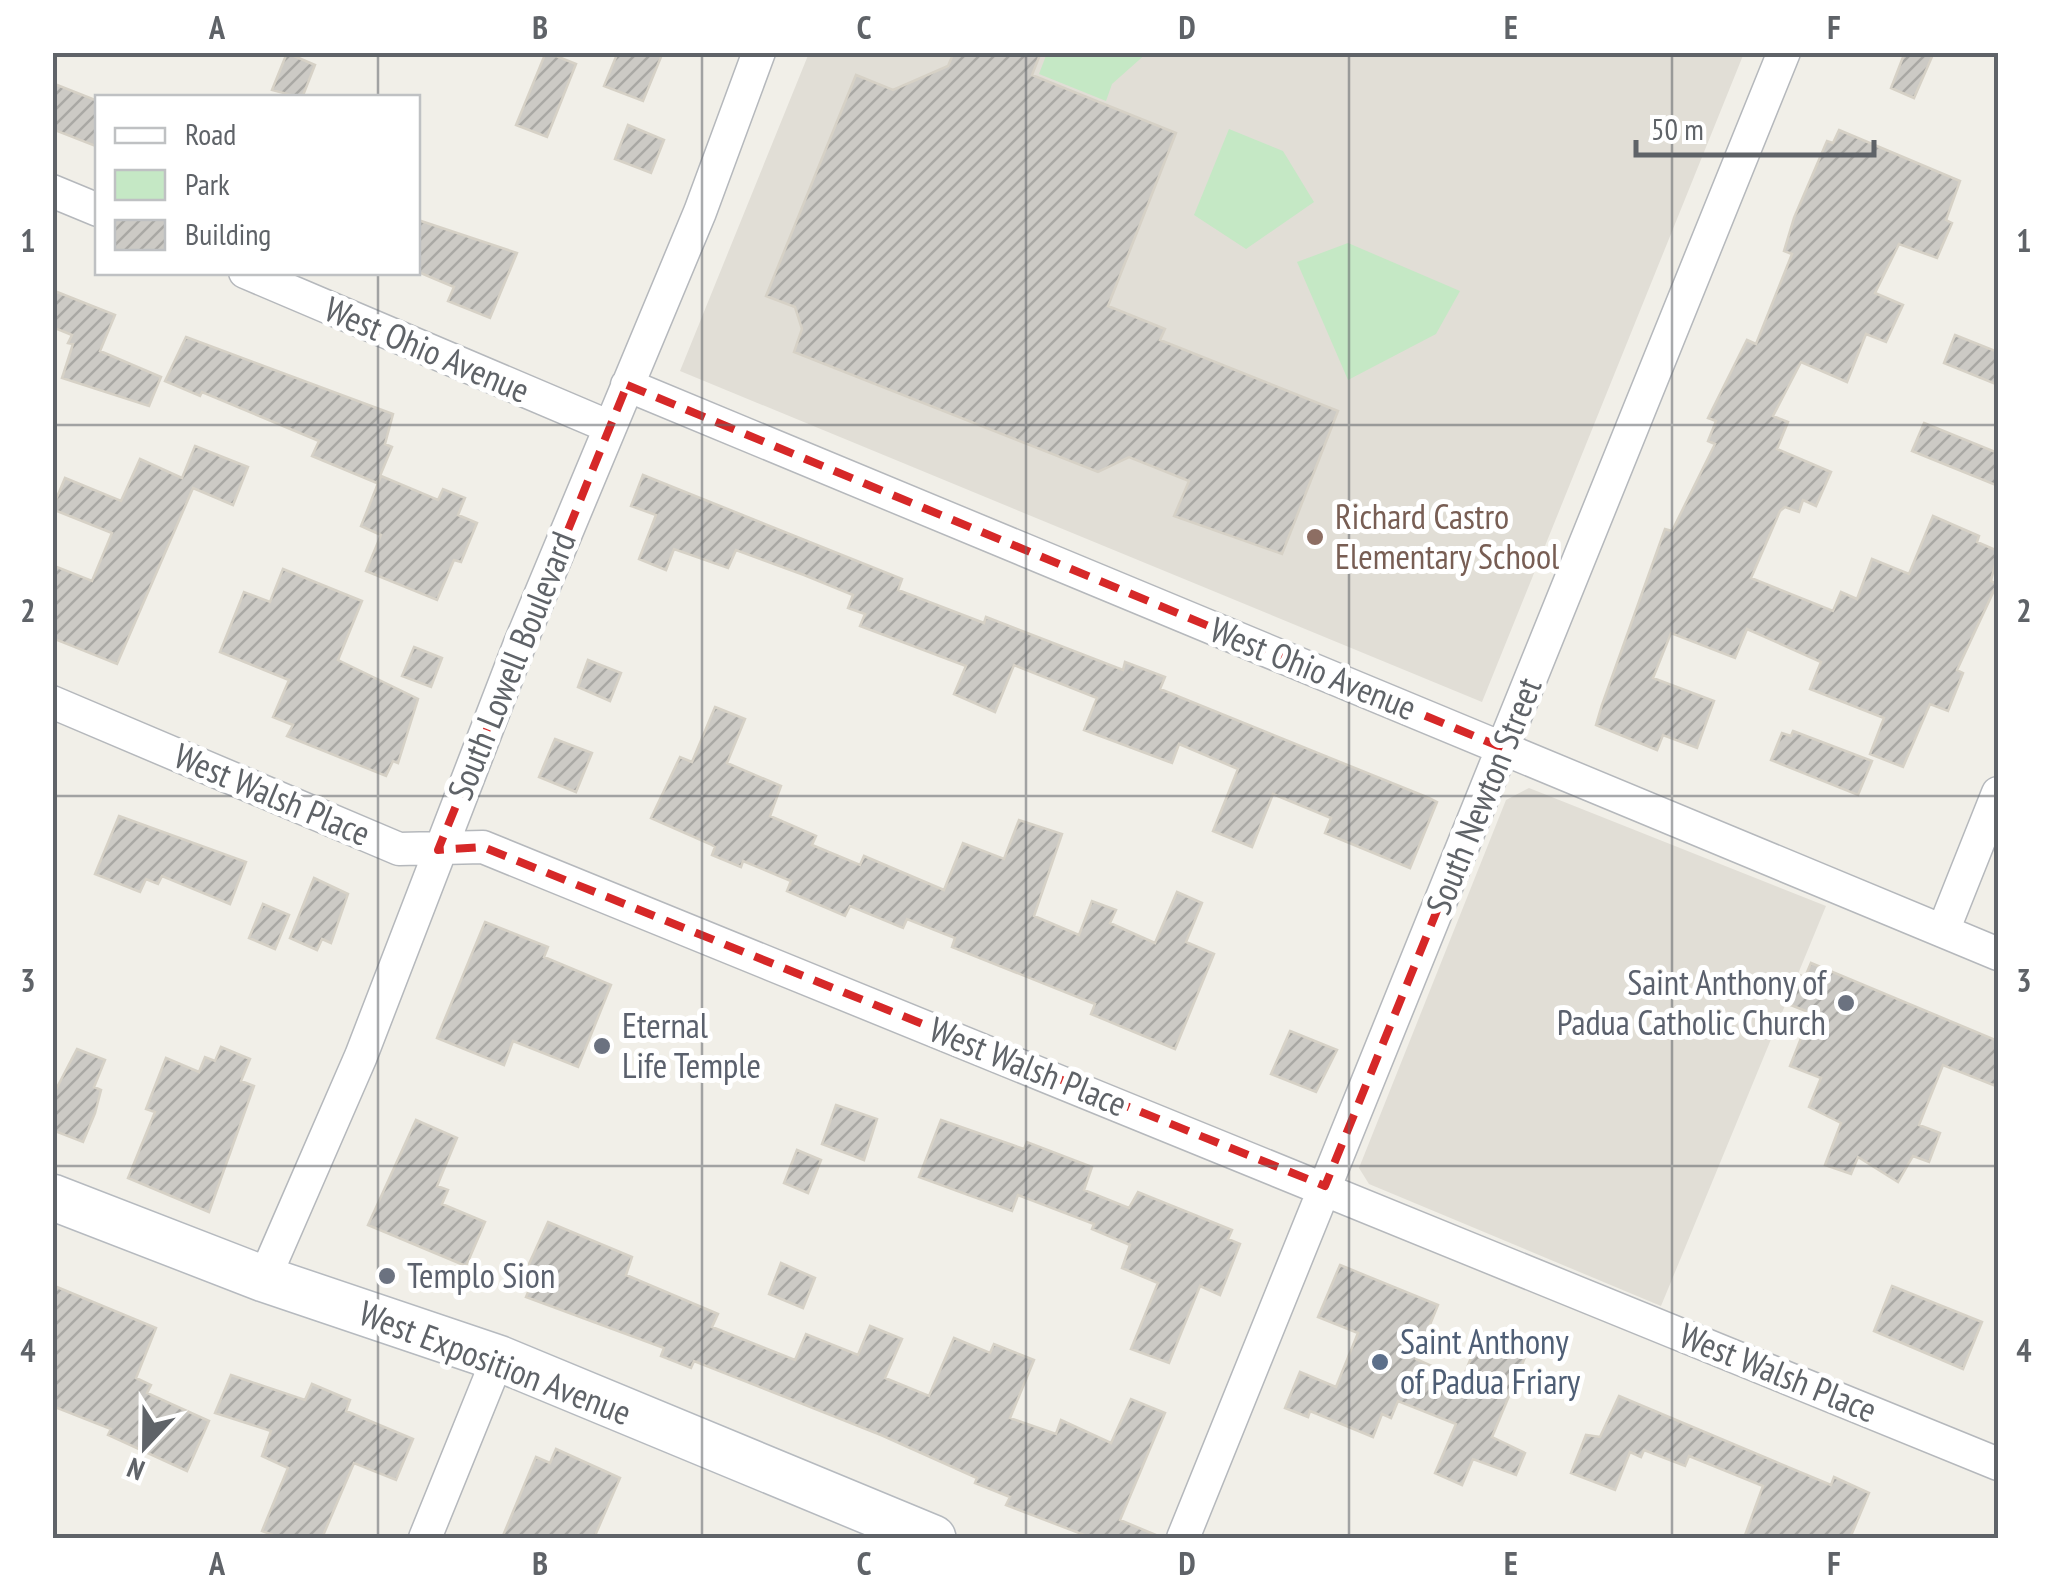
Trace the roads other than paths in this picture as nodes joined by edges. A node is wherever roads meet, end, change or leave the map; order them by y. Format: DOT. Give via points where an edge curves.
graph roads {
  1 [pos="759,52"];
  2 [pos="1784,52"];
  3 [pos="52,191"];
  4 [pos="95,209"];
  5 [pos="252,275"];
  6 [pos="627,385"];
  7 [pos="610,427"];
  8 [pos="52,702"];
  9 [pos="1503,748"];
  10 [pos="1998,793"];
  11 [pos="438,850"];
  12 [pos="1944,931"];
  13 [pos="1998,954"];
  14 [pos="1325,1186"];
  15 [pos="52,1197"];
  16 [pos="264,1280"];
  17 [pos="498,1358"];
  18 [pos="1998,1464"];
  19 [pos="882,1529"];
  20 [pos="425,1538"];
  21 [pos="933,1538"];
  22 [pos="1183,1538"];
  1 -- 6 [label="street, South Lowell Boulevard"];
  2 -- 9 [label="street, South Newton Street"];
  3 -- 4 [label="street"];
  5 -- 7 [label="street, West Ohio Avenue"];
  6 -- 7 [label="street, South Lowell Boulevard"];
  6 -- 9 [label="street, West Ohio Avenue"];
  7 -- 11 [label="street, South Lowell Boulevard"];
  8 -- 11 [label="street, West Walsh Place" via="399,849"];
  9 -- 12 [label="street, West Ohio Avenue"];
  9 -- 14 [label="street, South Newton Street"];
  10 -- 12 [label="street"];
  11 -- 14 [label="street, West Walsh Place" via="483,847"];
  11 -- 16 [label="street, South Lowell Boulevard" via="361,1056"];
  12 -- 13 [label="street, West Ohio Avenue"];
  14 -- 18 [label="street, West Walsh Place"];
  14 -- 22 [label="street, South Newton Street"];
  15 -- 16 [label="street, West Exposition Avenue"];
  16 -- 17 [label="street, West Exposition Avenue"];
  17 -- 19 [label="street, West Exposition Avenue"];
  17 -- 20 [label="street"];
  19 -- 21 [label="street, West Exposition Avenue"];
}
